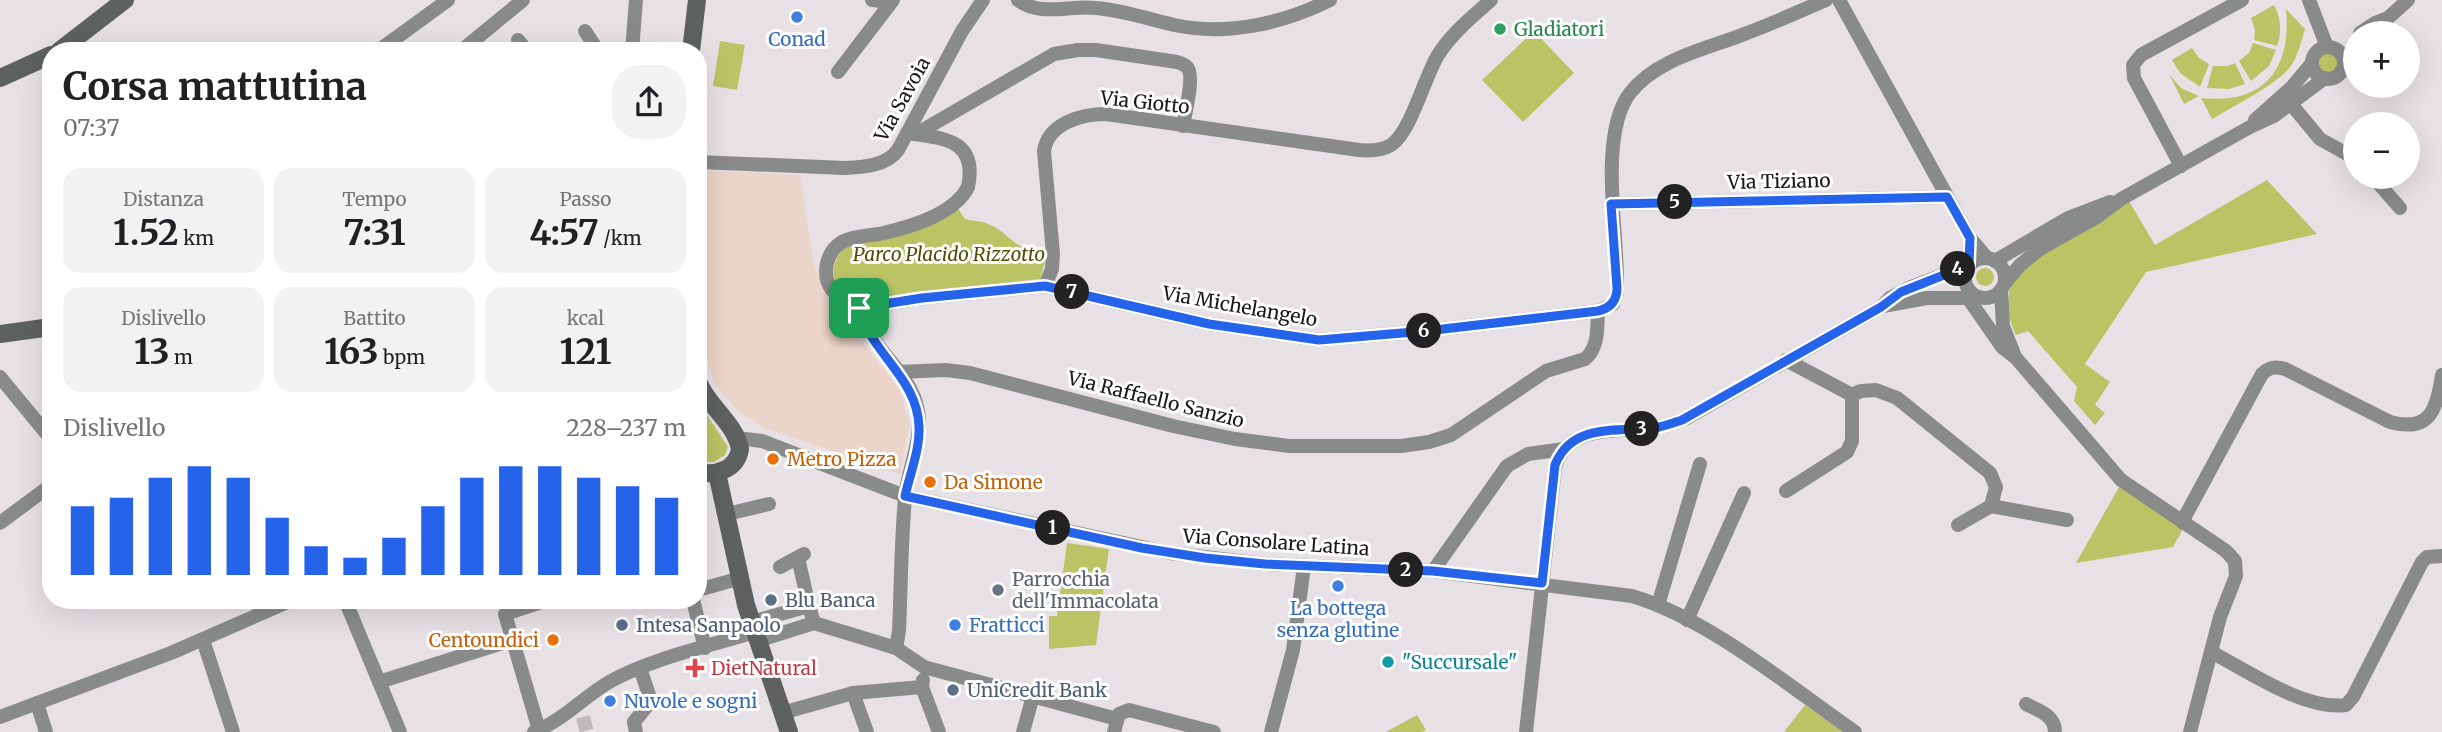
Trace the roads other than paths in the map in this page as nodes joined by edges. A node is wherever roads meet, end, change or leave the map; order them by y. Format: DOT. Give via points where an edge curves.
graph roads {
  1 [pos="125,0"];
  2 [pos="448,0"];
  3 [pos="523,0"];
  4 [pos="636,0"];
  5 [pos="698,0"];
  6 [pos="872,0"];
  7 [pos="983,0"];
  8 [pos="1018,0"];
  9 [pos="1330,0"];
  10 [pos="1491,0"];
  11 [pos="1826,0"];
  12 [pos="1839,0"];
  13 [pos="2242,0"];
  14 [pos="2309,0"];
  15 [pos="2408,0"];
  16 [pos="892,1"];
  17 [pos="2388,18"];
  18 [pos="2380,21"];
  19 [pos="2386,21"];
  20 [pos="585,31"];
  21 [pos="71,42"];
  22 [pos="390,42"];
  23 [pos="472,42"];
  24 [pos="592,42"];
  25 [pos="633,42"];
  26 [pos="692,42"];
  27 [pos="2343,42"];
  28 [pos="2330,48"];
  29 [pos="42,59"];
  30 [pos="2312,63"];
  31 [pos="2343,67"];
  32 [pos="838,72"];
  33 [pos="0,78"];
  34 [pos="2325,78"];
  35 [pos="2291,104"];
  36 [pos="1183,126"];
  37 [pos="2250,127"];
  38 [pos="912,133"];
  39 [pos="2343,152"];
  40 [pos="707,162"];
  41 [pos="2181,166"];
  42 [pos="2383,189"];
  43 [pos="1947,197"];
  44 [pos="2121,199"];
  45 [pos="1611,204"];
  46 [pos="2400,208"];
  47 [pos="1970,238"];
  48 [pos="1991,259"];
  49 [pos="1969,265"];
  50 [pos="1045,286"];
  51 [pos="2003,287"];
  52 [pos="1970,296"];
  53 [pos="1881,307"];
  54 [pos="859,308"];
  55 [pos="1598,311"];
  56 [pos="42,328"];
  57 [pos="0,334"];
  58 [pos="2016,358"];
  59 [pos="1786,360"];
  60 [pos="897,372"];
  61 [pos="2442,375"];
  62 [pos="0,377"];
  63 [pos="1852,395"];
  64 [pos="707,404"];
  65 [pos="42,428"];
  66 [pos="737,438"];
  67 [pos="1564,449"];
  68 [pos="1700,464"];
  69 [pos="707,472"];
  70 [pos="717,472"];
  71 [pos="1786,491"];
  72 [pos="42,492"];
  73 [pos="1744,493"];
  74 [pos="905,496"];
  75 [pos="769,504"];
  76 [pos="1991,506"];
  77 [pos="727,514"];
  78 [pos="2067,520"];
  79 [pos="2182,522"];
  80 [pos="0,523"];
  81 [pos="1958,526"];
  82 [pos="2442,556"];
  83 [pos="1304,566"];
  84 [pos="780,567"];
  85 [pos="1433,571"];
  86 [pos="741,578"];
  87 [pos="1542,583"];
  88 [pos="707,587"];
  89 [pos="1658,605"];
  90 [pos="809,606"];
  91 [pos="272,609"];
  92 [pos="349,609"];
  93 [pos="518,609"];
  94 [pos="695,609"];
  95 [pos="1687,620"];
  96 [pos="814,623"];
  97 [pos="754,632"];
  98 [pos="203,640"];
  99 [pos="512,640"];
  100 [pos="705,648"];
  101 [pos="897,648"];
  102 [pos="2211,652"];
  103 [pos="923,667"];
  104 [pos="640,668"];
  105 [pos="379,682"];
  106 [pos="922,687"];
  107 [pos="853,693"];
  108 [pos="1033,696"];
  109 [pos="37,703"];
  110 [pos="2026,704"];
  111 [pos="782,713"];
  112 [pos="0,717"];
  113 [pos="1118,721"];
  114 [pos="536,731"];
  115 [pos="47,732"];
  116 [pos="233,732"];
  117 [pos="400,732"];
  118 [pos="636,732"];
  119 [pos="789,732"];
  120 [pos="867,732"];
  121 [pos="939,732"];
  122 [pos="1023,732"];
  123 [pos="1214,732"];
  124 [pos="1271,732"];
  125 [pos="1526,732"];
  126 [pos="1856,732"];
  127 [pos="2055,732"];
  128 [pos="2190,732"];
  1 -- 21 [label="main road"];
  2 -- 22 [label="street"];
  3 -- 23 [label="street"];
  4 -- 25 [label="street"];
  5 -- 26 [label="main road"];
  6 -- 16 [label="street"];
  7 -- 38 [label="street, Via Savoia" via="962,31"];
  8 -- 9 [label="street" via="1043,9 1105,9 1176,26 1212,29 1265,24"];
  10 -- 36 [label="street, Via Giotto" via="1440,52 1405,130 1389,147 1359,150"];
  11 -- 45 [label="street" via="1683,57 1640,83 1626,100 1617,125"];
  12 -- 43 [label="street"];
  13 -- 41 [label="street" via="2141,55 2133,65 2134,78"];
  14 -- 28 [label="street"];
  15 -- 17 [label="street"];
  16 -- 32 [label="street"];
  17 -- 18 [label="street"];
  17 -- 19 [label="street"];
  20 -- 24 [label="street"];
  27 -- 28 [label="street"];
  28 -- 30 [label="street" via="2318,50"];
  28 -- 31 [label="street" via="2342,56"];
  29 -- 33 [label="main road"];
  30 -- 34 [label="street" via="2316,73"];
  30 -- 37 [label="street"];
  31 -- 34 [label="street" via="2336,76"];
  34 -- 35 [label="street"];
  35 -- 37 [label="street"];
  35 -- 39 [label="street" via="2320,139"];
  36 -- 38 [label="street" via="1191,75 1185,65 1078,50 1043,58"];
  36 -- 50 [label="street, Via Giotto" via="1101,114 1069,121 1051,134 1044,151 1052,265"];
  37 -- 41 [label="street"];
  38 -- 40 [label="street, Via Savoia" via="895,155 866,166"];
  38 -- 54 [label="street" via="958,145 969,166 968,187 953,204 926,220 846,240 834,249 827,262 828,282 836,294"];
  41 -- 44 [label="street"];
  42 -- 46 [label="street"];
  43 -- 45 [label="street, Via Tiziano"];
  43 -- 47 [label="street"];
  44 -- 48 [label="street" via="2068,218"];
  44 -- 51 [label="street" via="2035,253"];
  45 -- 55 [label="street" via="1617,293 1613,304"];
  47 -- 48 [label="street"];
  47 -- 49 [label="street"];
  48 -- 49 [label="street" via="1980,258"];
  48 -- 51 [label="street" via="2004,270"];
  49 -- 52 [label="street" via="1965,283"];
  49 -- 53 [label="street" via="1901,292"];
  50 -- 54 [label="street"];
  50 -- 55 [label="street, Via Michelangelo" via="1209,324 1312,340"];
  51 -- 52 [label="street" via="1997,295"];
  51 -- 58 [label="street" via="2003,326"];
  52 -- 53 [label="street" via="1932,297"];
  52 -- 58 [label="street" via="2002,347"];
  53 -- 59 [label="street"];
  54 -- 60 [label="street" via="868,333"];
  55 -- 60 [label="street, Via Raffaello Sanzio" via="1595,342 1584,359 1546,371 1451,435 1407,446 1243,441 970,373"];
  56 -- 57 [label="main road"];
  58 -- 79 [label="street" via="2121,480"];
  59 -- 63 [label="street"];
  59 -- 67 [label="street" via="1682,420 1660,427 1591,433 1572,440"];
  60 -- 74 [label="street" via="913,395 919,424"];
  61 -- 79 [label="street" via="2438,404 2432,413 2404,424 2390,422 2283,369 2269,368"];
  62 -- 65 [label="street"];
  63 -- 71 [label="street" via="1852,437 1847,452"];
  63 -- 76 [label="street" via="1881,391 1911,407 1990,473 1996,487"];
  64 -- 66 [label="main road"];
  66 -- 70 [label="main road" via="737,459"];
  66 -- 74 [label="street, Via Consolare Latina" via="762,441"];
  67 -- 85 [label="street" via="1528,454 1507,466"];
  67 -- 87 [label="street" via="1555,468"];
  68 -- 89 [label="street"];
  69 -- 70 [label="main road"];
  70 -- 77 [label="main road"];
  72 -- 80 [label="street"];
  73 -- 95 [label="street"];
  74 -- 83 [label="street, Via Consolare Latina" via="1170,553"];
  74 -- 101 [label="street"];
  75 -- 77 [label="street"];
  76 -- 78 [label="street"];
  76 -- 81 [label="street"];
  77 -- 86 [label="main road"];
  79 -- 102 [label="street" via="2226,551 2236,564"];
  82 -- 102 [label="street" via="2422,562 2346,705 2307,701"];
  83 -- 85 [label="street, Via Consolare Latina"];
  83 -- 124 [label="street" via="1293,650"];
  84 -- 90 [label="street" via="801,556"];
  85 -- 87 [label="street, Via Consolare Latina"];
  86 -- 88 [label="street"];
  86 -- 97 [label="main road"];
  87 -- 89 [label="street, Via Consolare Latina" via="1618,593"];
  87 -- 125 [label="street"];
  89 -- 95 [label="street, Via Consolare Latina"];
  90 -- 96 [label="street"];
  90 -- 97 [label="street"];
  91 -- 98 [label="street"];
  92 -- 105 [label="street"];
  93 -- 99 [label="street" via="505,614"];
  94 -- 100 [label="street"];
  95 -- 126 [label="street, Via Consolare Latina"];
  96 -- 97 [label="street"];
  96 -- 101 [label="street"];
  97 -- 100 [label="street"];
  97 -- 111 [label="main road"];
  98 -- 109 [label="street"];
  98 -- 116 [label="street"];
  99 -- 105 [label="street"];
  99 -- 114 [label="street"];
  100 -- 104 [label="street"];
  101 -- 103 [label="street"];
  102 -- 128 [label="street"];
  103 -- 106 [label="street"];
  103 -- 108 [label="street"];
  104 -- 114 [label="street" via="593,693 582,711"];
  104 -- 118 [label="street" via="651,701 634,722"];
  105 -- 117 [label="street"];
  106 -- 107 [label="street"];
  106 -- 121 [label="street"];
  107 -- 111 [label="street"];
  107 -- 120 [label="street"];
  108 -- 113 [label="street"];
  108 -- 122 [label="street"];
  109 -- 112 [label="street"];
  109 -- 115 [label="street"];
  110 -- 127 [label="street" via="2050,717"];
  111 -- 119 [label="main road"];
  113 -- 123 [label="street" via="1133,710"];
}
